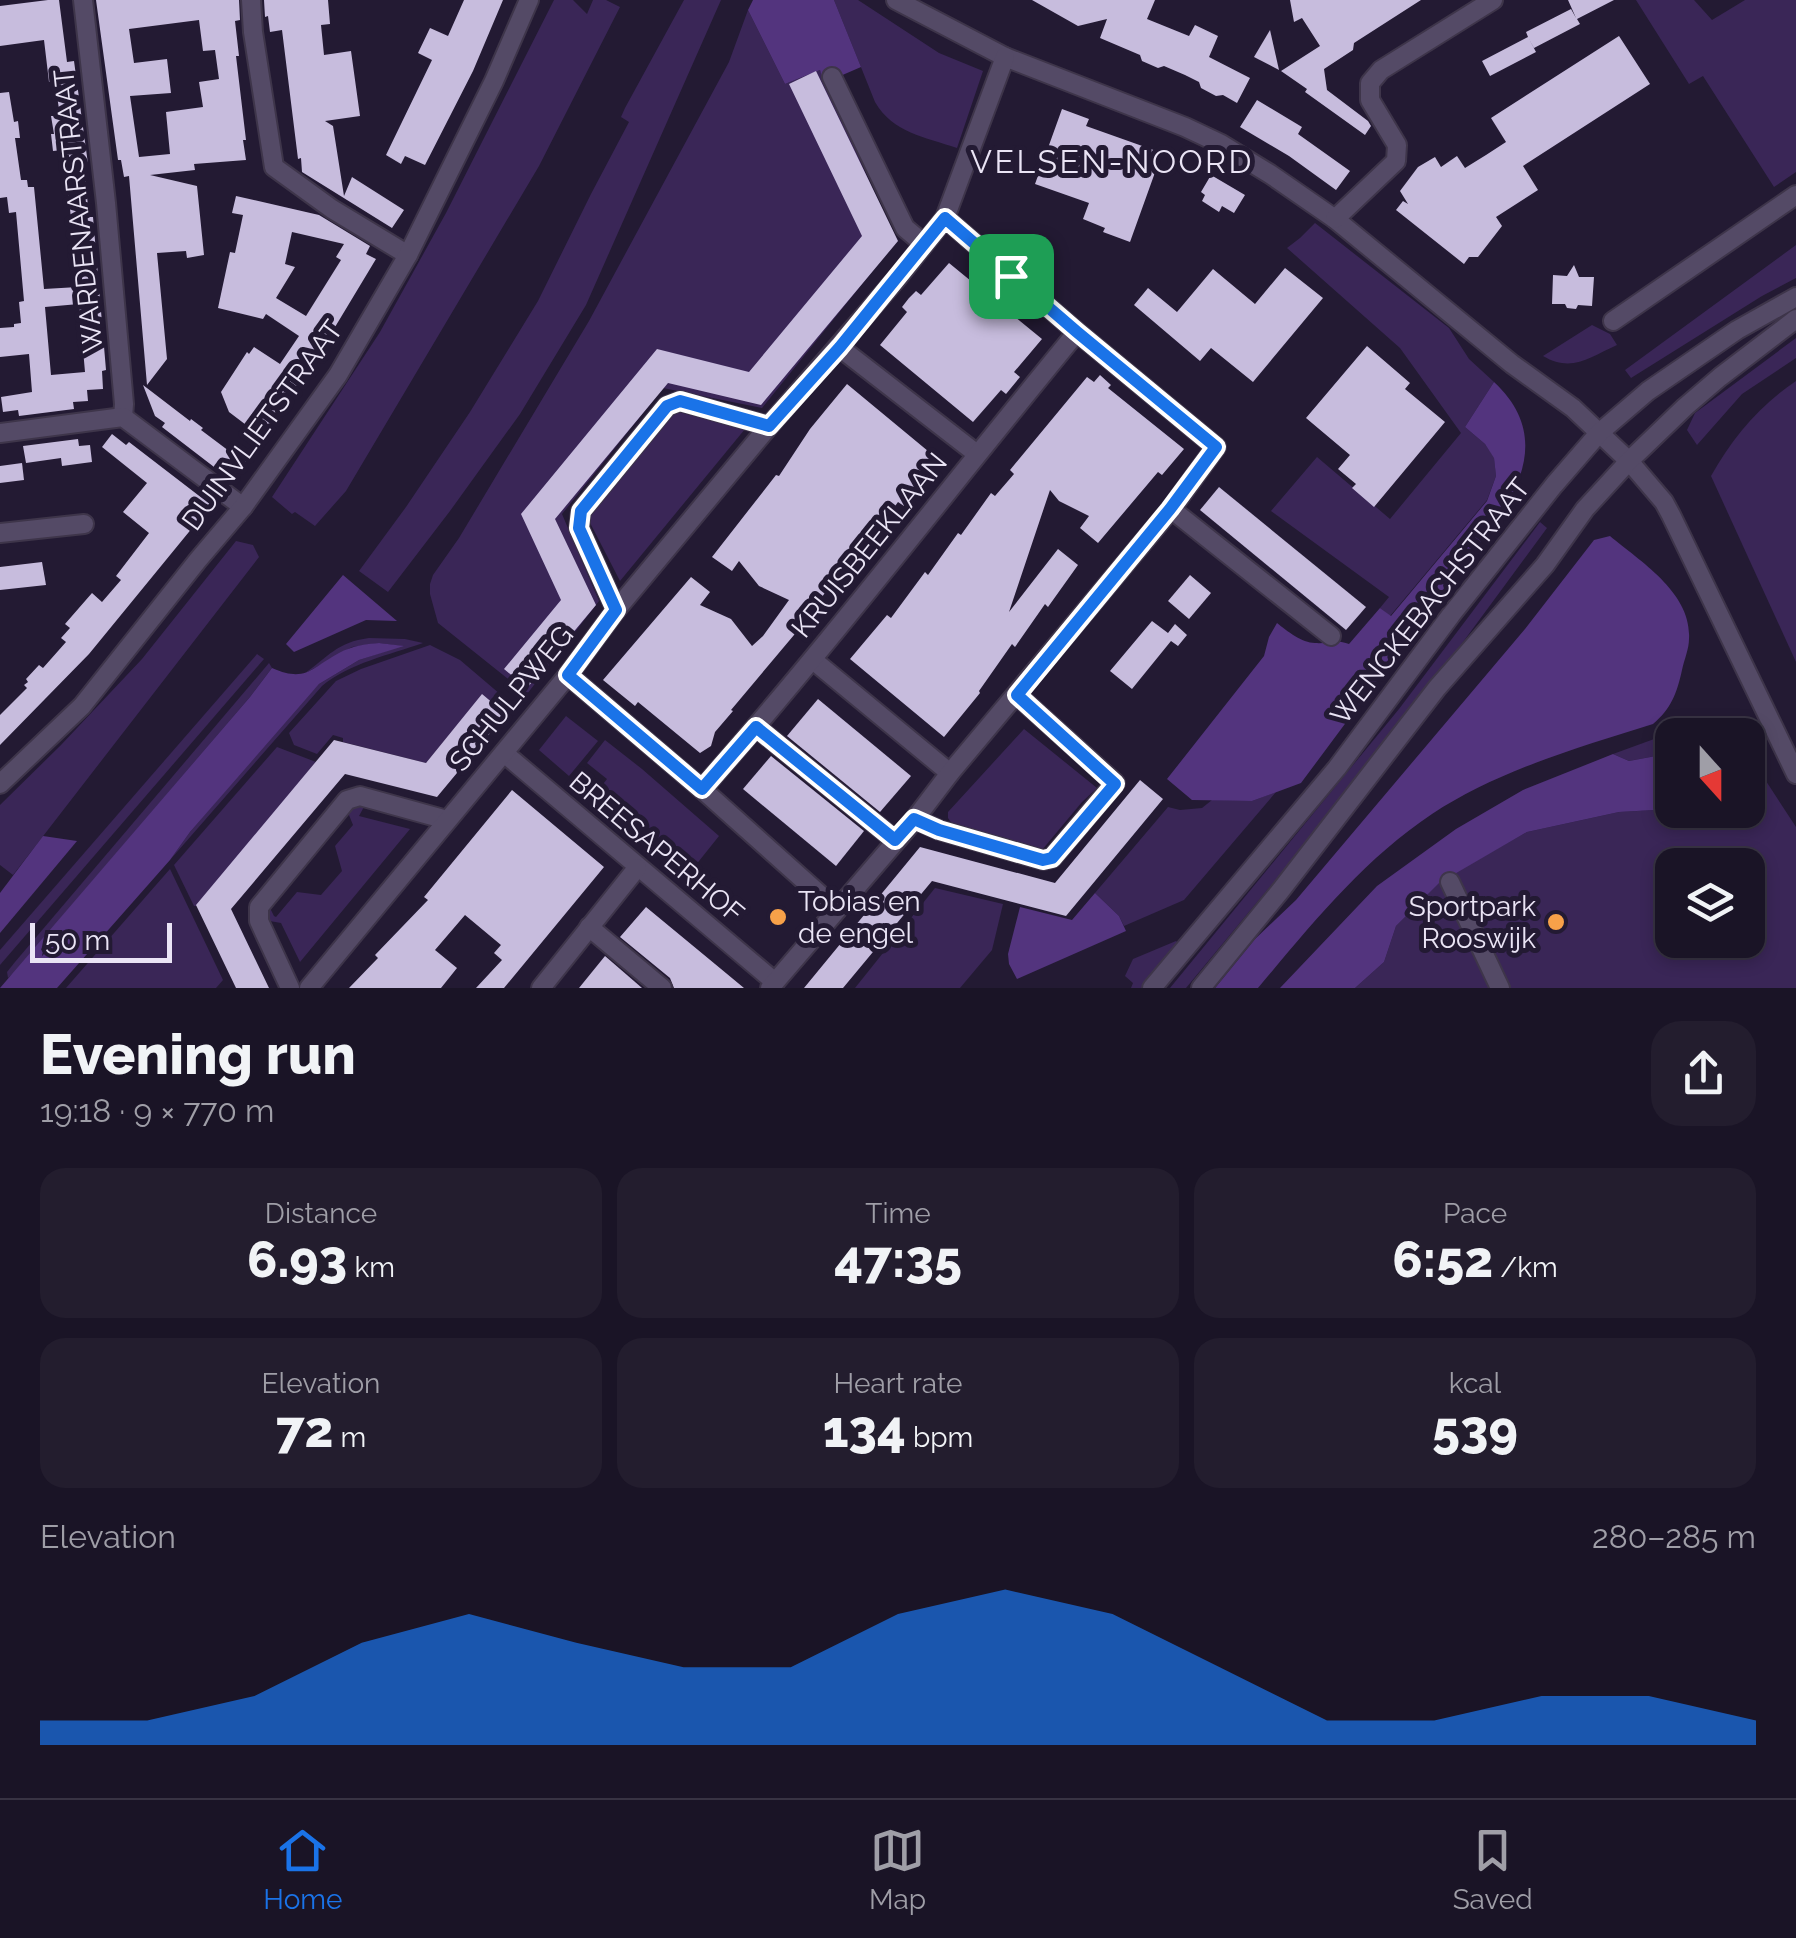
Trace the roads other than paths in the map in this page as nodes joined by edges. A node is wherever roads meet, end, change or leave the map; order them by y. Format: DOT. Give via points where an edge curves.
graph roads {
  1 [pos="83,0"];
  2 [pos="250,0"];
  3 [pos="530,0"];
  4 [pos="896,0"];
  5 [pos="1493,0"];
  6 [pos="1005,57"];
  7 [pos="832,77"];
  8 [pos="1796,194"];
  9 [pos="945,218"];
  10 [pos="1335,219"];
  11 [pos="924,244"];
  12 [pos="408,254"];
  13 [pos="1796,297"];
  14 [pos="1613,320"];
  15 [pos="1796,320"];
  16 [pos="1077,332"];
  17 [pos="840,347"];
  18 [pos="122,417"];
  19 [pos="769,426"];
  20 [pos="1599,433"];
  21 [pos="0,434"];
  22 [pos="976,454"];
  23 [pos="1628,461"];
  24 [pos="244,507"];
  25 [pos="1170,509"];
  26 [pos="84,524"];
  27 [pos="0,533"];
  28 [pos="616,610"];
  29 [pos="1331,636"];
  30 [pos="813,660"];
  31 [pos="568,675"];
  32 [pos="1017,695"];
  33 [pos="756,727"];
  34 [pos="504,754"];
  35 [pos="950,773"];
  36 [pos="1796,774"];
  37 [pos="0,784"];
  38 [pos="702,789"];
  39 [pos="914,819"];
  40 [pos="446,820"];
  41 [pos="895,840"];
  42 [pos="638,868"];
  43 [pos="1450,882"];
  44 [pos="836,909"];
  45 [pos="589,927"];
  46 [pos="773,985"];
  47 [pos="290,988"];
  48 [pos="309,988"];
  49 [pos="541,988"];
  50 [pos="662,988"];
  51 [pos="1152,988"];
  52 [pos="1201,988"];
  53 [pos="1500,988"];
  1 -- 18 [label="street, WARDENAARSTRAAT"];
  2 -- 12 [label="street" via="274,166"];
  3 -- 12 [label="street, DUINVLIETSTRAAT"];
  4 -- 6 [label="street"];
  5 -- 10 [label="street" via="1370,82 1370,100 1397,145 1396,161"];
  6 -- 9 [label="street, SCHULPWEG"];
  6 -- 10 [label="street" via="1221,144"];
  7 -- 11 [label="street" via="904,228"];
  8 -- 14 [label="street"];
  9 -- 11 [label="street, SCHULPWEG"];
  9 -- 16 [label="street"];
  10 -- 20 [label="street"];
  11 -- 17 [label="street, SCHULPWEG"];
  12 -- 24 [label="street, DUINVLIETSTRAAT" via="338,375"];
  13 -- 20 [label="street, WENCKEBACHSTRAAT" via="1648,391"];
  15 -- 23 [label="street" via="1720,377"];
  16 -- 22 [label="street, KRUISBEEKLAAN"];
  16 -- 25 [label="street" via="1216,447"];
  17 -- 19 [label="street, SCHULPWEG"];
  17 -- 22 [label="street"];
  18 -- 21 [label="street"];
  18 -- 24 [label="street"];
  19 -- 28 [label="street, SCHULPWEG"];
  19 -- 28 [label="street" via="680,401 667,406 581,511 579,528"];
  20 -- 23 [label="street"];
  20 -- 51 [label="street, WENCKEBACHSTRAAT" via="1450,615 1337,768"];
  22 -- 30 [label="street, KRUISBEEKLAAN"];
  23 -- 36 [label="street" via="1672,515"];
  23 -- 52 [label="street" via="1437,688"];
  24 -- 37 [label="street, DUINVLIETSTRAAT" via="82,706"];
  25 -- 29 [label="street"];
  25 -- 32 [label="street"];
  26 -- 27 [label="street"];
  28 -- 31 [label="street, SCHULPWEG"];
  30 -- 33 [label="street, KRUISBEEKLAAN"];
  30 -- 35 [label="street"];
  31 -- 34 [label="street, SCHULPWEG"];
  31 -- 38 [label="street"];
  32 -- 35 [label="street"];
  32 -- 39 [label="street" via="1115,784 1052,858 1043,860"];
  33 -- 38 [label="street, KRUISBEEKLAAN"];
  33 -- 41 [label="street"];
  34 -- 40 [label="street, SCHULPWEG"];
  34 -- 42 [label="street, BREESAPERHOF"];
  35 -- 39 [label="street"];
  38 -- 44 [label="street"];
  39 -- 41 [label="street"];
  40 -- 47 [label="street" via="360,796 347,800 259,907 259,921"];
  40 -- 48 [label="street, SCHULPWEG"];
  41 -- 44 [label="street"];
  42 -- 45 [label="street"];
  42 -- 46 [label="street, BREESAPERHOF"];
  43 -- 53 [label="street"];
  44 -- 46 [label="street"];
  45 -- 49 [label="street"];
  45 -- 50 [label="street"];
}
